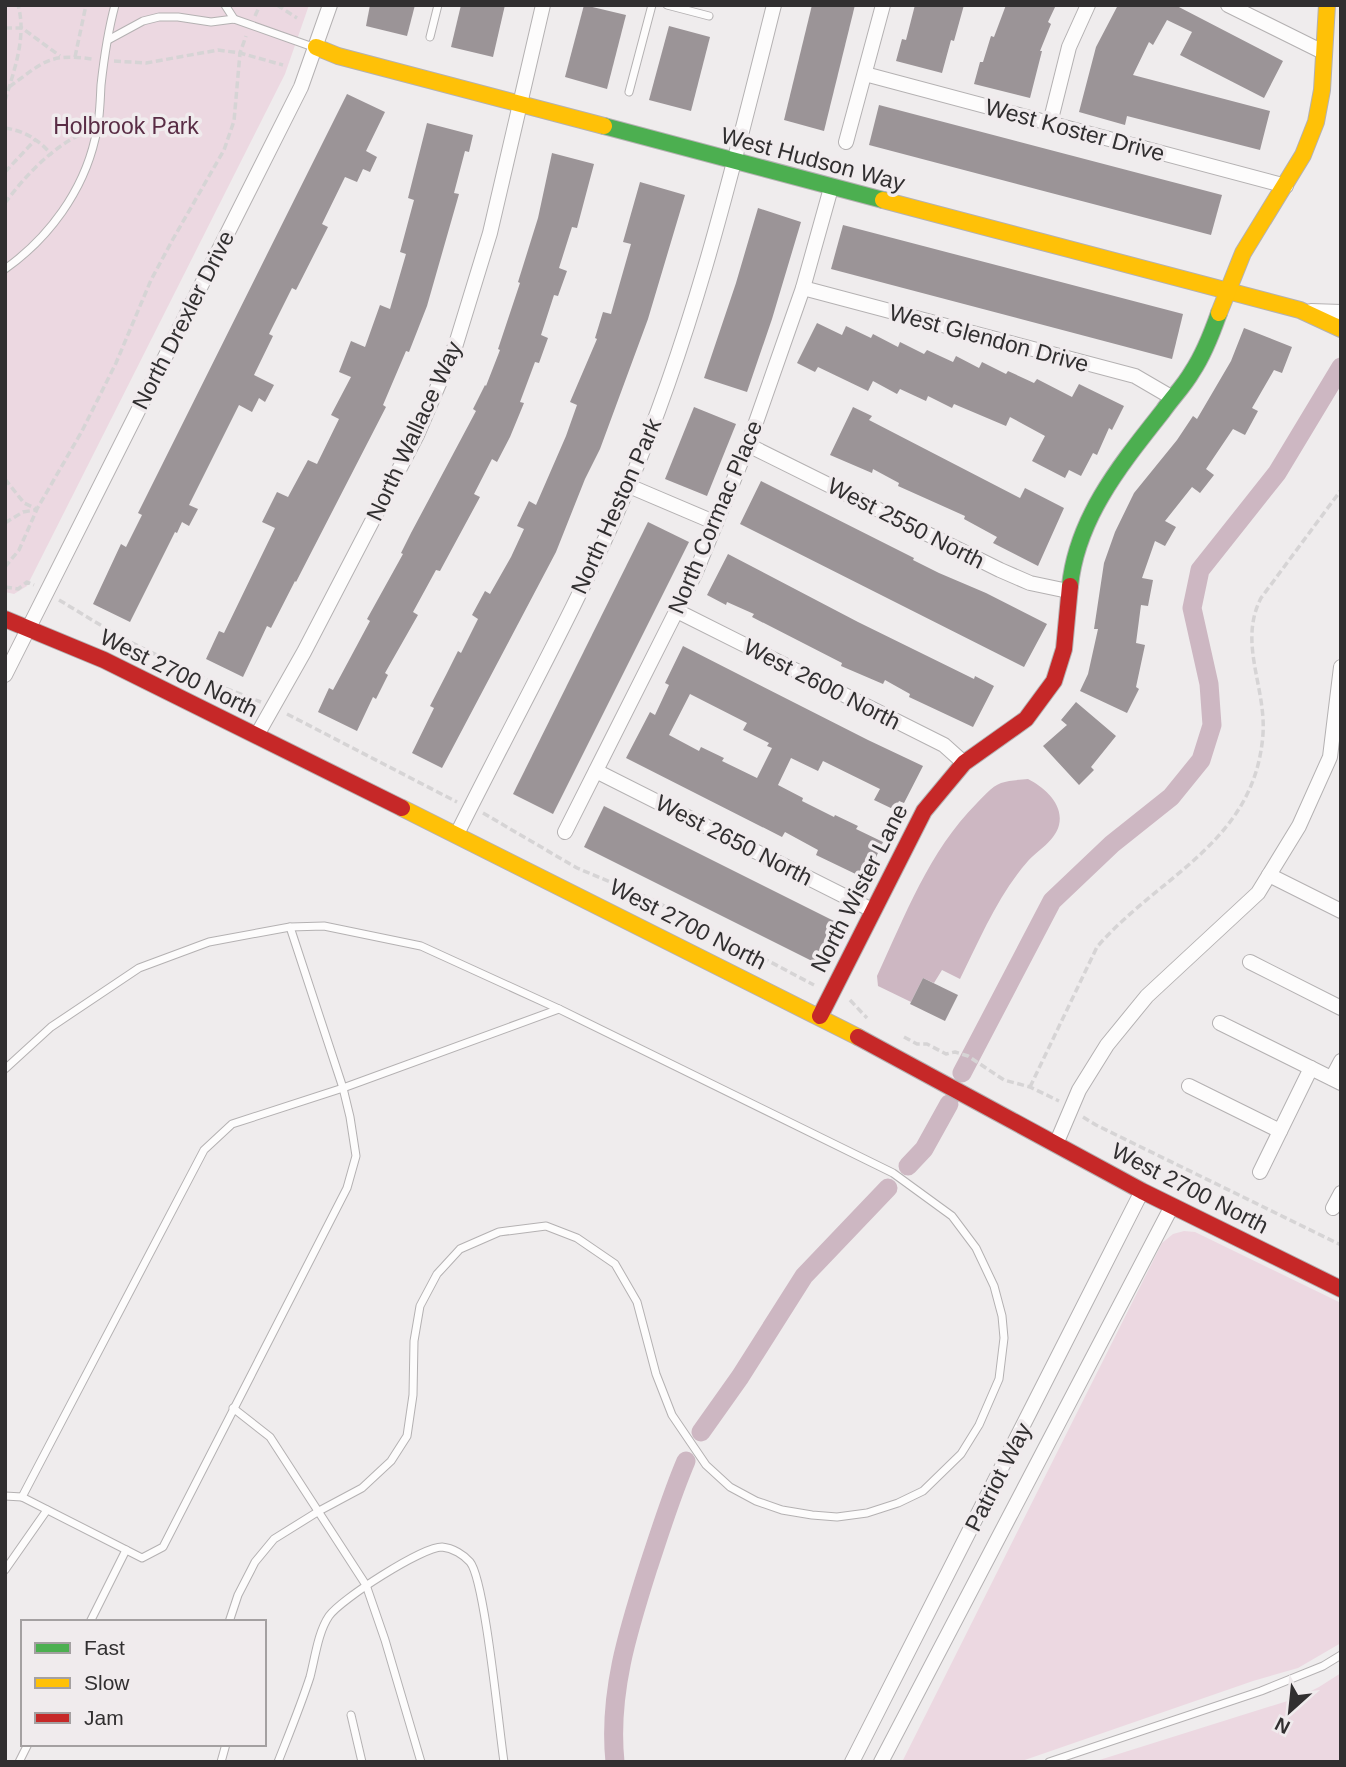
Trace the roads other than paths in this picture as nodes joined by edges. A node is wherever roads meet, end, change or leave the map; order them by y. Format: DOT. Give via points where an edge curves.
graph roads {
  1 [pos="114,5"];
  2 [pos="226,5"];
  3 [pos="330,5"];
  4 [pos="438,5"];
  5 [pos="543,5"];
  6 [pos="652,5"];
  7 [pos="667,5"];
  8 [pos="774,5"];
  9 [pos="883,5"];
  10 [pos="1088,5"];
  11 [pos="1228,5"];
  12 [pos="1328,5"];
  13 [pos="709,16"];
  14 [pos="234,19"];
  15 [pos="430,37"];
  16 [pos="107,40"];
  17 [pos="316,47"];
  18 [pos="1325,53"];
  19 [pos="865,74"];
  20 [pos="629,92"];
  21 [pos="520,105"];
  22 [pos="1050,123"];
  23 [pos="846,142"];
  24 [pos="734,162"];
  25 [pos="1286,186"];
  26 [pos="831,188"];
  27 [pos="5,269"];
  28 [pos="803,288"];
  29 [pos="1226,291"];
  30 [pos="1300,310"];
  31 [pos="1341,312"];
  32 [pos="1341,329"];
  33 [pos="1171,397"];
  34 [pos="748,445"];
  35 [pos="629,486"];
  36 [pos="716,523"];
  37 [pos="1068,591"];
  38 [pos="677,611"];
  39 [pos="5,619"];
  40 [pos="27,630"];
  41 [pos="1341,667"];
  42 [pos="5,674"];
  43 [pos="257,735"];
  44 [pos="964,763"];
  45 [pos="1326,766"];
  46 [pos="596,771"];
  47 [pos="1341,774"];
  48 [pos="565,832"];
  49 [pos="457,834"];
  50 [pos="1269,875"];
  51 [pos="872,910"];
  52 [pos="1341,911"];
  53 [pos="290,928"];
  54 [pos="1250,962"];
  55 [pos="1341,1008"];
  56 [pos="559,1009"];
  57 [pos="820,1016"];
  58 [pos="1220,1023"];
  59 [pos="1341,1061"];
  60 [pos="1311,1068"];
  61 [pos="5,1069"];
  62 [pos="1336,1080"];
  63 [pos="1189,1086"];
  64 [pos="343,1088"];
  65 [pos="1280,1131"];
  66 [pos="1056,1144"];
  67 [pos="1260,1172"];
  68 [pos="1142,1191"];
  69 [pos="1341,1193"];
  70 [pos="1172,1206"];
  71 [pos="1333,1208"];
  72 [pos="1341,1289"];
  73 [pos="233,1408"];
  74 [pos="5,1496"];
  75 [pos="22,1497"];
  76 [pos="47,1510"];
  77 [pos="319,1511"];
  78 [pos="126,1550"];
  79 [pos="5,1570"];
  80 [pos="366,1585"];
  81 [pos="91,1620"];
  82 [pos="230,1620"];
  83 [pos="1341,1655"];
  84 [pos="351,1715"];
  85 [pos="27,1746"];
  86 [pos="19,1762"];
  87 [pos="278,1762"];
  88 [pos="362,1762"];
  89 [pos="421,1762"];
  90 [pos="504,1762"];
  91 [pos="852,1762"];
  92 [pos="881,1762"];
  93 [pos="1049,1762"];
  1 -- 16 [label="lane"];
  2 -- 14 [label="lane"];
  3 -- 17 [label="street, North Drexler Drive"];
  4 -- 15 [label="lane"];
  5 -- 21 [label="street, North Wallace Way"];
  6 -- 20 [label="lane"];
  7 -- 13 [label="lane"];
  8 -- 24 [label="street, North Heston Park"];
  9 -- 19 [label="street"];
  10 -- 22 [label="street" via="1069,47"];
  11 -- 18 [label="street"];
  12 -- 18 [label="street, North Wister Lane"];
  14 -- 16 [label="lane" via="211,22 159,17"];
  14 -- 17 [label="lane"];
  16 -- 27 [label="lane" via="97,130 87,166 56,221"];
  17 -- 21 [label="street, West Hudson Way"];
  17 -- 40 [label="street, North Drexler Drive" via="301,87"];
  18 -- 25 [label="street, North Wister Lane" via="1315,122"];
  19 -- 22 [label="street, West Koster Drive"];
  19 -- 23 [label="street"];
  21 -- 24 [label="street, West Hudson Way"];
  21 -- 43 [label="street, North Wallace Way" via="480,269 436,394 354,559"];
  22 -- 25 [label="street, West Koster Drive"];
  24 -- 26 [label="street, West Hudson Way"];
  24 -- 35 [label="street, North Heston Park" via="681,349"];
  25 -- 29 [label="street, North Wister Lane" via="1243,253"];
  26 -- 28 [label="street, North Cormac Place"];
  26 -- 29 [label="street, West Hudson Way"];
  28 -- 33 [label="street, West Glendon Drive" via="1135,376"];
  28 -- 34 [label="street, North Cormac Place"];
  29 -- 30 [label="street, West Hudson Way"];
  29 -- 33 [label="street, North Wister Lane" via="1202,357"];
  30 -- 31 [label="street, West Hudson Way"];
  30 -- 32 [label="street, West Hudson Way"];
  33 -- 37 [label="street, North Wister Lane" via="1099,499 1077,550"];
  34 -- 36 [label="street, North Cormac Place"];
  34 -- 37 [label="street, West 2550 North" via="1000,570 1030,583"];
  35 -- 36 [label="street"];
  35 -- 49 [label="street, North Heston Park"];
  36 -- 38 [label="street, North Cormac Place"];
  37 -- 44 [label="street, North Wister Lane" via="1064,649 1054,681 1026,719"];
  38 -- 44 [label="street, West 2600 North" via="944,745"];
  38 -- 46 [label="street, North Cormac Place"];
  39 -- 40 [label="street, West 2700 North"];
  40 -- 42 [label="street, North Drexler Drive"];
  40 -- 43 [label="street, West 2700 North" via="104,660"];
  41 -- 45 [label="street"];
  43 -- 49 [label="street, West 2700 North"];
  44 -- 51 [label="street, North Wister Lane" via="924,811"];
  45 -- 47 [label="street"];
  45 -- 50 [label="street" via="1299,826"];
  46 -- 48 [label="street, North Cormac Place"];
  46 -- 51 [label="street, West 2650 North"];
  49 -- 57 [label="street, West 2700 North"];
  50 -- 52 [label="street"];
  50 -- 66 [label="street" via="1258,893 1147,996 1107,1045 1079,1090"];
  51 -- 57 [label="street, North Wister Lane"];
  53 -- 56 [label="lane" via="324,926 421,946"];
  53 -- 61 [label="lane" via="209,942 139,968 51,1027"];
  53 -- 64 [label="lane"];
  54 -- 55 [label="street"];
  56 -- 64 [label="lane"];
  56 -- 77 [label="lane" via="893,1173 951,1216 976,1248 1002,1316 1002,1360 990,1403 961,1454 923,1491 906,1499 867,1513 837,1517 769,1506 730,1487 706,1465 672,1415 637,1301 615,1264 577,1238 546,1226 499,1232 460,1249 437,1274 420,1306 407,1436 391,1461 362,1488"];
  57 -- 66 [label="street, West 2700 North"];
  58 -- 60 [label="street"];
  59 -- 62 [label="street"];
  60 -- 62 [label="street"];
  60 -- 65 [label="street"];
  63 -- 65 [label="street"];
  64 -- 73 [label="lane" via="356,1156 347,1188"];
  64 -- 75 [label="lane" via="232,1124 204,1150"];
  65 -- 67 [label="street"];
  66 -- 68 [label="street, West 2700 North"];
  68 -- 70 [label="street, West 2700 North"];
  68 -- 91 [label="street, Patriot Way"];
  69 -- 71 [label="street"];
  70 -- 72 [label="street, West 2700 North"];
  70 -- 92 [label="street, Patriot Way"];
  73 -- 77 [label="lane" via="270,1437"];
  73 -- 78 [label="lane" via="163,1547 142,1558"];
  74 -- 75 [label="lane"];
  75 -- 76 [label="lane"];
  76 -- 78 [label="lane"];
  76 -- 79 [label="lane"];
  77 -- 80 [label="lane"];
  77 -- 82 [label="lane" via="274,1539 254,1562"];
  78 -- 81 [label="lane"];
  80 -- 87 [label="lane" via="329,1615"];
  80 -- 89 [label="lane"];
  80 -- 90 [label="lane" via="442,1547 456,1550 472,1564 481,1593"];
  83 -- 93 [label="lane" via="1261,1692"];
  84 -- 88 [label="lane"];
  85 -- 86 [label="lane"];
}
